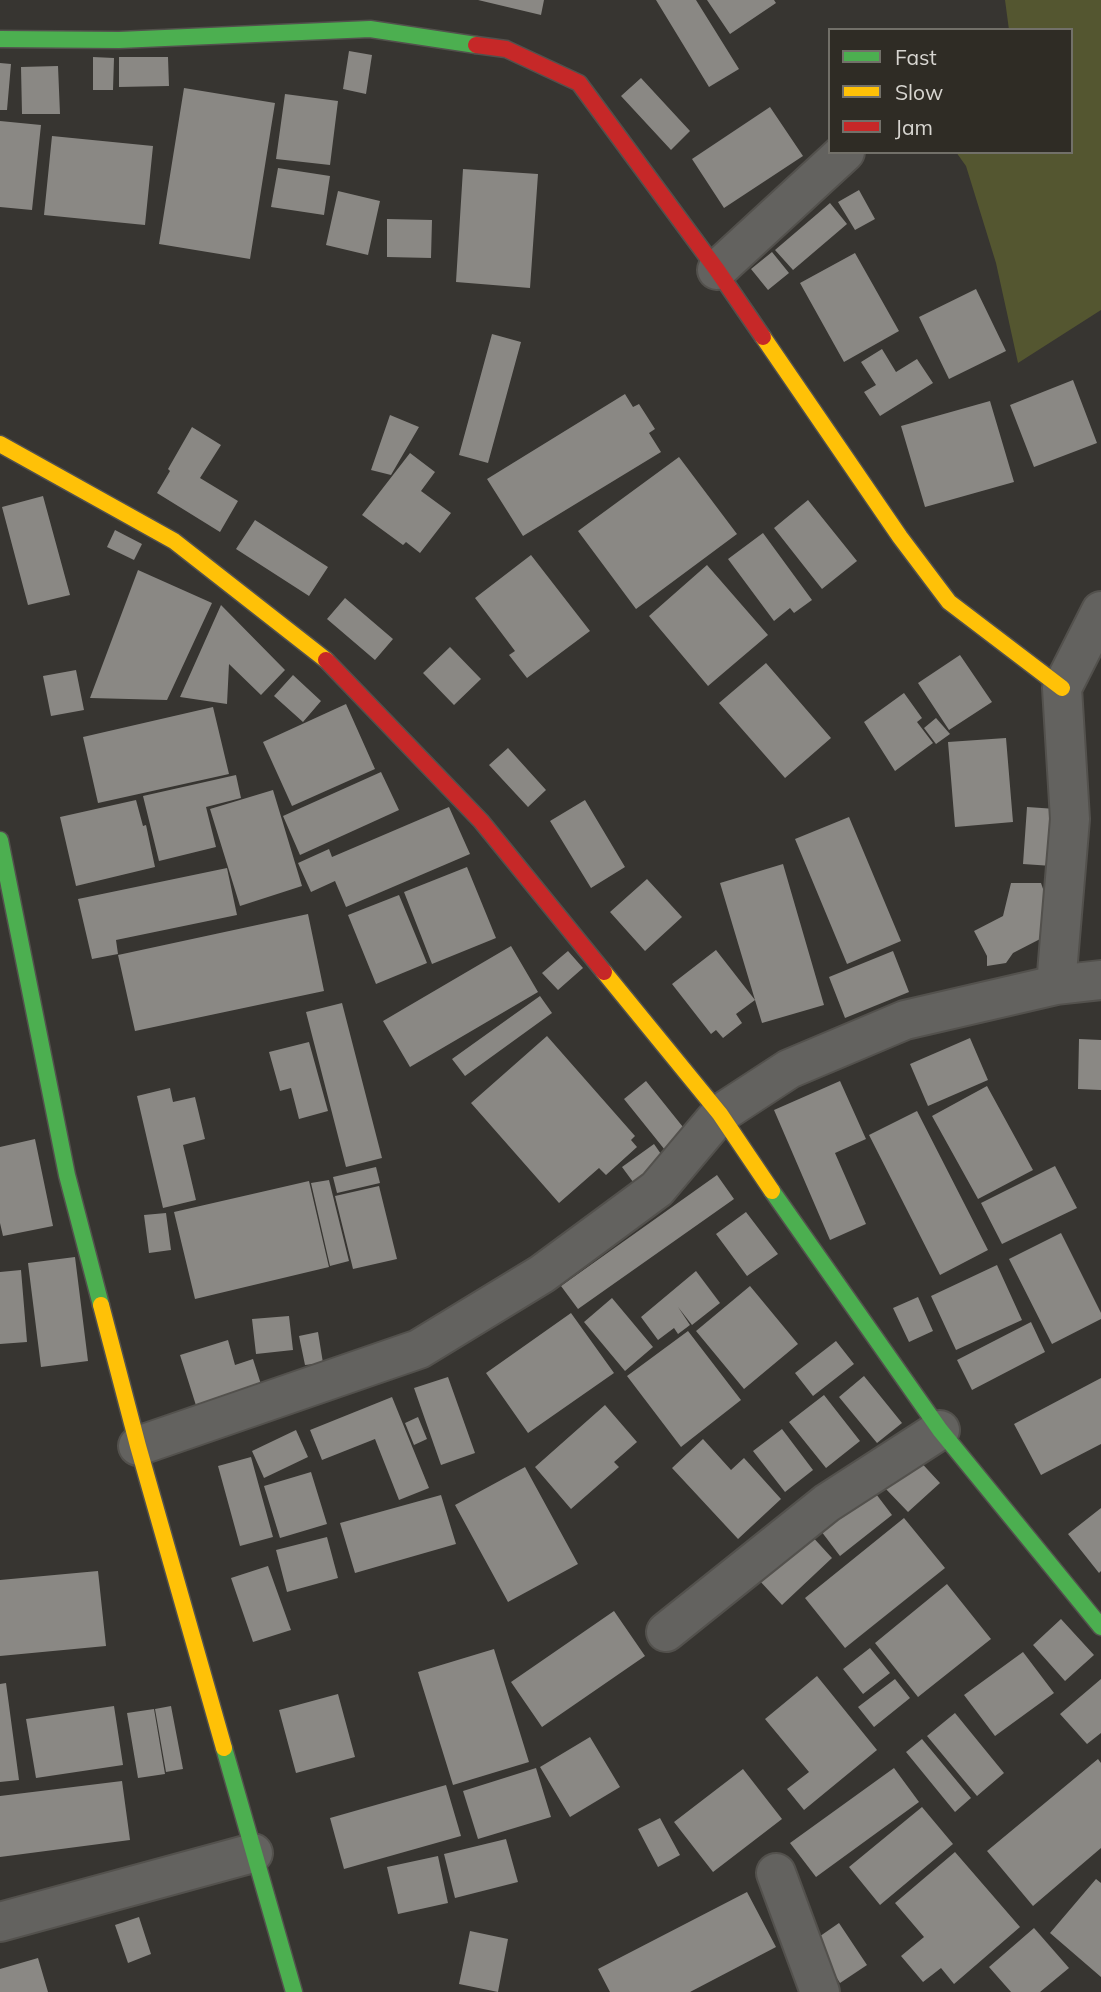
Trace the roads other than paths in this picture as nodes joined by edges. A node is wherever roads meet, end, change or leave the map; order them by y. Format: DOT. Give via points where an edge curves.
graph roads {
  1 [pos="0,39"];
  2 [pos="843,154"];
  3 [pos="717,270"];
  4 [pos="0,444"];
  5 [pos="1101,611"];
  6 [pos="1062,688"];
  7 [pos="3,863"];
  8 [pos="1101,980"];
  9 [pos="1056,985"];
  10 [pos="720,1114"];
  11 [pos="940,1430"];
  12 [pos="138,1446"];
  13 [pos="1101,1627"];
  14 [pos="666,1632"];
  15 [pos="253,1853"];
  16 [pos="776,1873"];
  17 [pos="0,1922"];
  18 [pos="294,1992"];
  19 [pos="820,1992"];
  1 -- 3 [label="street" via="119,40 370,29 506,49 579,83"];
  2 -- 3 [label="street"];
  3 -- 6 [label="street" via="948,602"];
  4 -- 10 [label="street" via="174,541 329,663 481,821"];
  5 -- 6 [label="street"];
  6 -- 9 [label="street" via="1070,819"];
  7 -- 12 [label="street" via="67,1175"];
  8 -- 9 [label="street"];
  9 -- 10 [label="street" via="905,1020 789,1069"];
  10 -- 11 [label="street"];
  10 -- 12 [label="street" via="657,1189 542,1274 419,1349"];
  11 -- 13 [label="street"];
  11 -- 14 [label="street" via="827,1503"];
  12 -- 15 [label="street"];
  15 -- 17 [label="street"];
  15 -- 18 [label="street"];
  16 -- 19 [label="street"];
}
